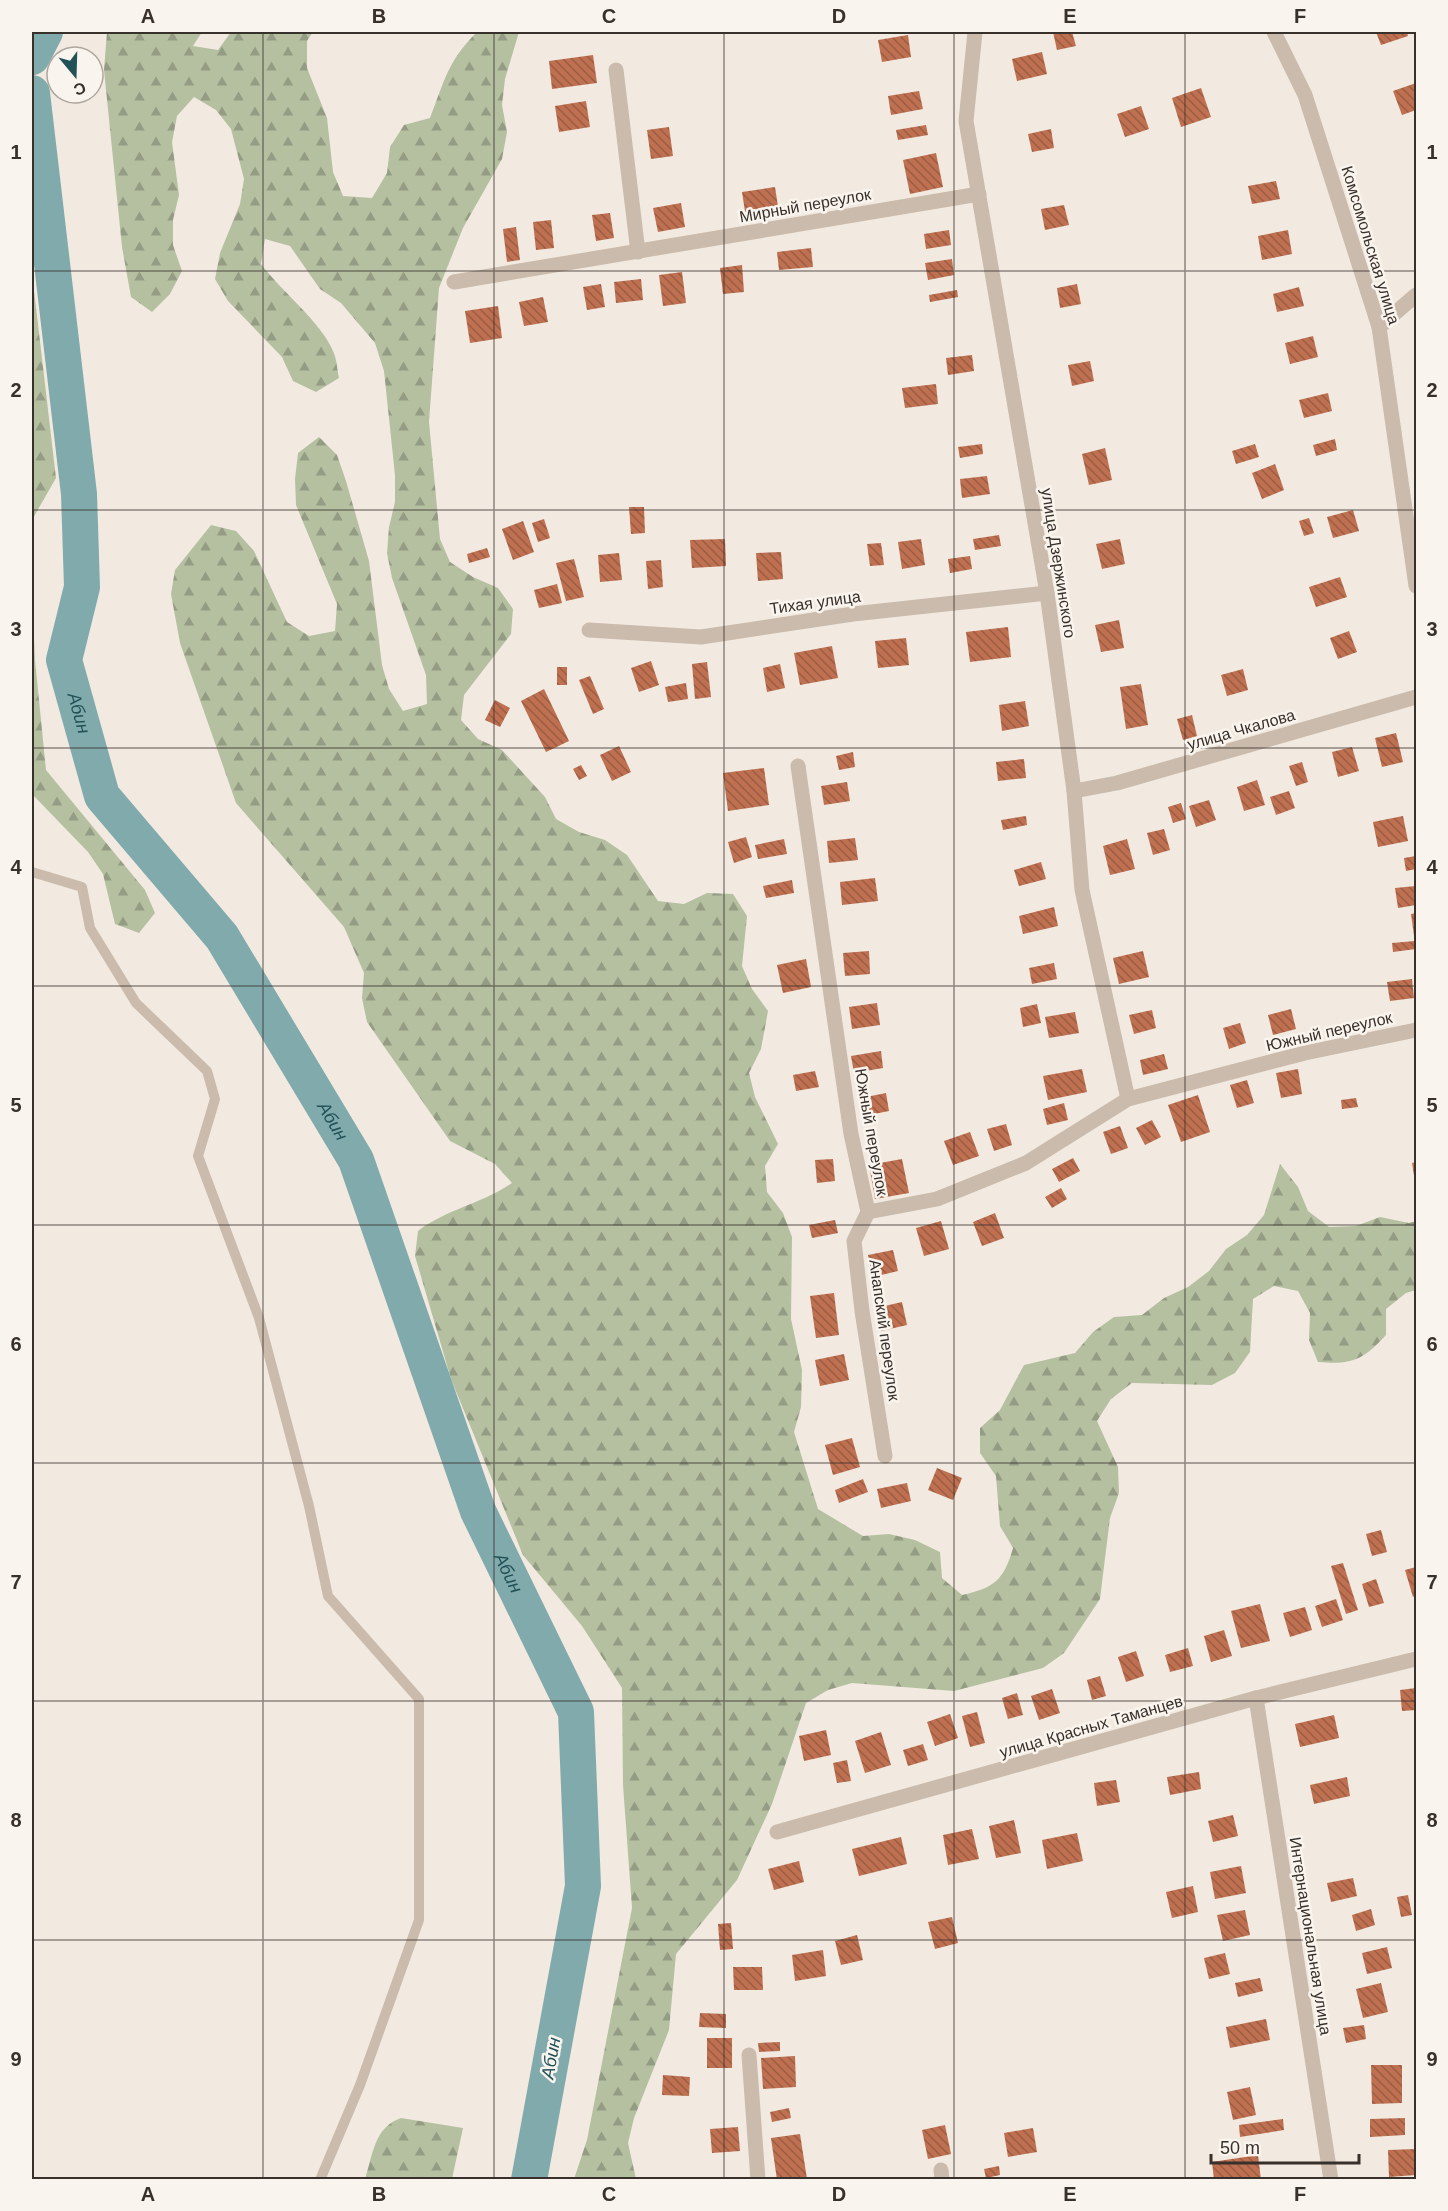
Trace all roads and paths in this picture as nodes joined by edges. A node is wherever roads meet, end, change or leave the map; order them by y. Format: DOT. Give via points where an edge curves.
graph roads {
  1 [pos="975,32"];
  2 [pos="1274,32"];
  3 [pos="616,70"];
  4 [pos="979,194"];
  5 [pos="638,252"];
  6 [pos="454,282"];
  7 [pos="1416,295"];
  8 [pos="1379,327"];
  9 [pos="1416,586"];
  10 [pos="1047,593"];
  11 [pos="589,630"];
  12 [pos="1416,698"];
  13 [pos="798,766"];
  14 [pos="1074,791"];
  15 [pos="32,872"];
  16 [pos="1416,1030"];
  17 [pos="1128,1099"];
  18 [pos="868,1212"];
  19 [pos="885,1456"];
  20 [pos="1416,1659"];
  21 [pos="1256,1698"];
  22 [pos="777,1832"];
  23 [pos="749,2055"];
  24 [pos="320,2180"];
  25 [pos="758,2180"];
  26 [pos="1331,2180"];
  1 -- 4 [label="street, улица Дзержинского" via="966,121"];
  2 -- 8 [label="street, Комсомольская улица" via="1305,95"];
  3 -- 5 [label="street"];
  4 -- 5 [label="street, Мирный переулок"];
  4 -- 10 [label="street, улица Дзержинского"];
  5 -- 6 [label="street, Мирный переулок"];
  7 -- 8 [label="street"];
  8 -- 9 [label="street, Комсомольская улица"];
  10 -- 11 [label="street, Тихая улица" via="853,614 701,637"];
  10 -- 14 [label="street, улица Дзержинского"];
  12 -- 14 [label="street, улица Чкалова" via="1117,783"];
  13 -- 18 [label="street, Южный переулок" via="851,1134"];
  14 -- 17 [label="street, улица Дзержинского" via="1082,890"];
  15 -- 24 [label="lane" via="82,887 90,928 136,1003 207,1071 215,1099 198,1156 259,1318 309,1506 328,1596 419,1699 419,1920 360,2085"];
  16 -- 17 [label="street, Южный переулок" via="1305,1053"];
  17 -- 18 [label="street, Южный переулок" via="1026,1163 937,1199"];
  18 -- 19 [label="street, Анапский переулок" via="855,1241"];
  20 -- 21 [label="street, улица Красных Таманцев"];
  21 -- 22 [label="street, улица Красных Таманцев"];
  21 -- 26 [label="street, Интернациональная улица"];
  23 -- 25 [label="street"];
}
